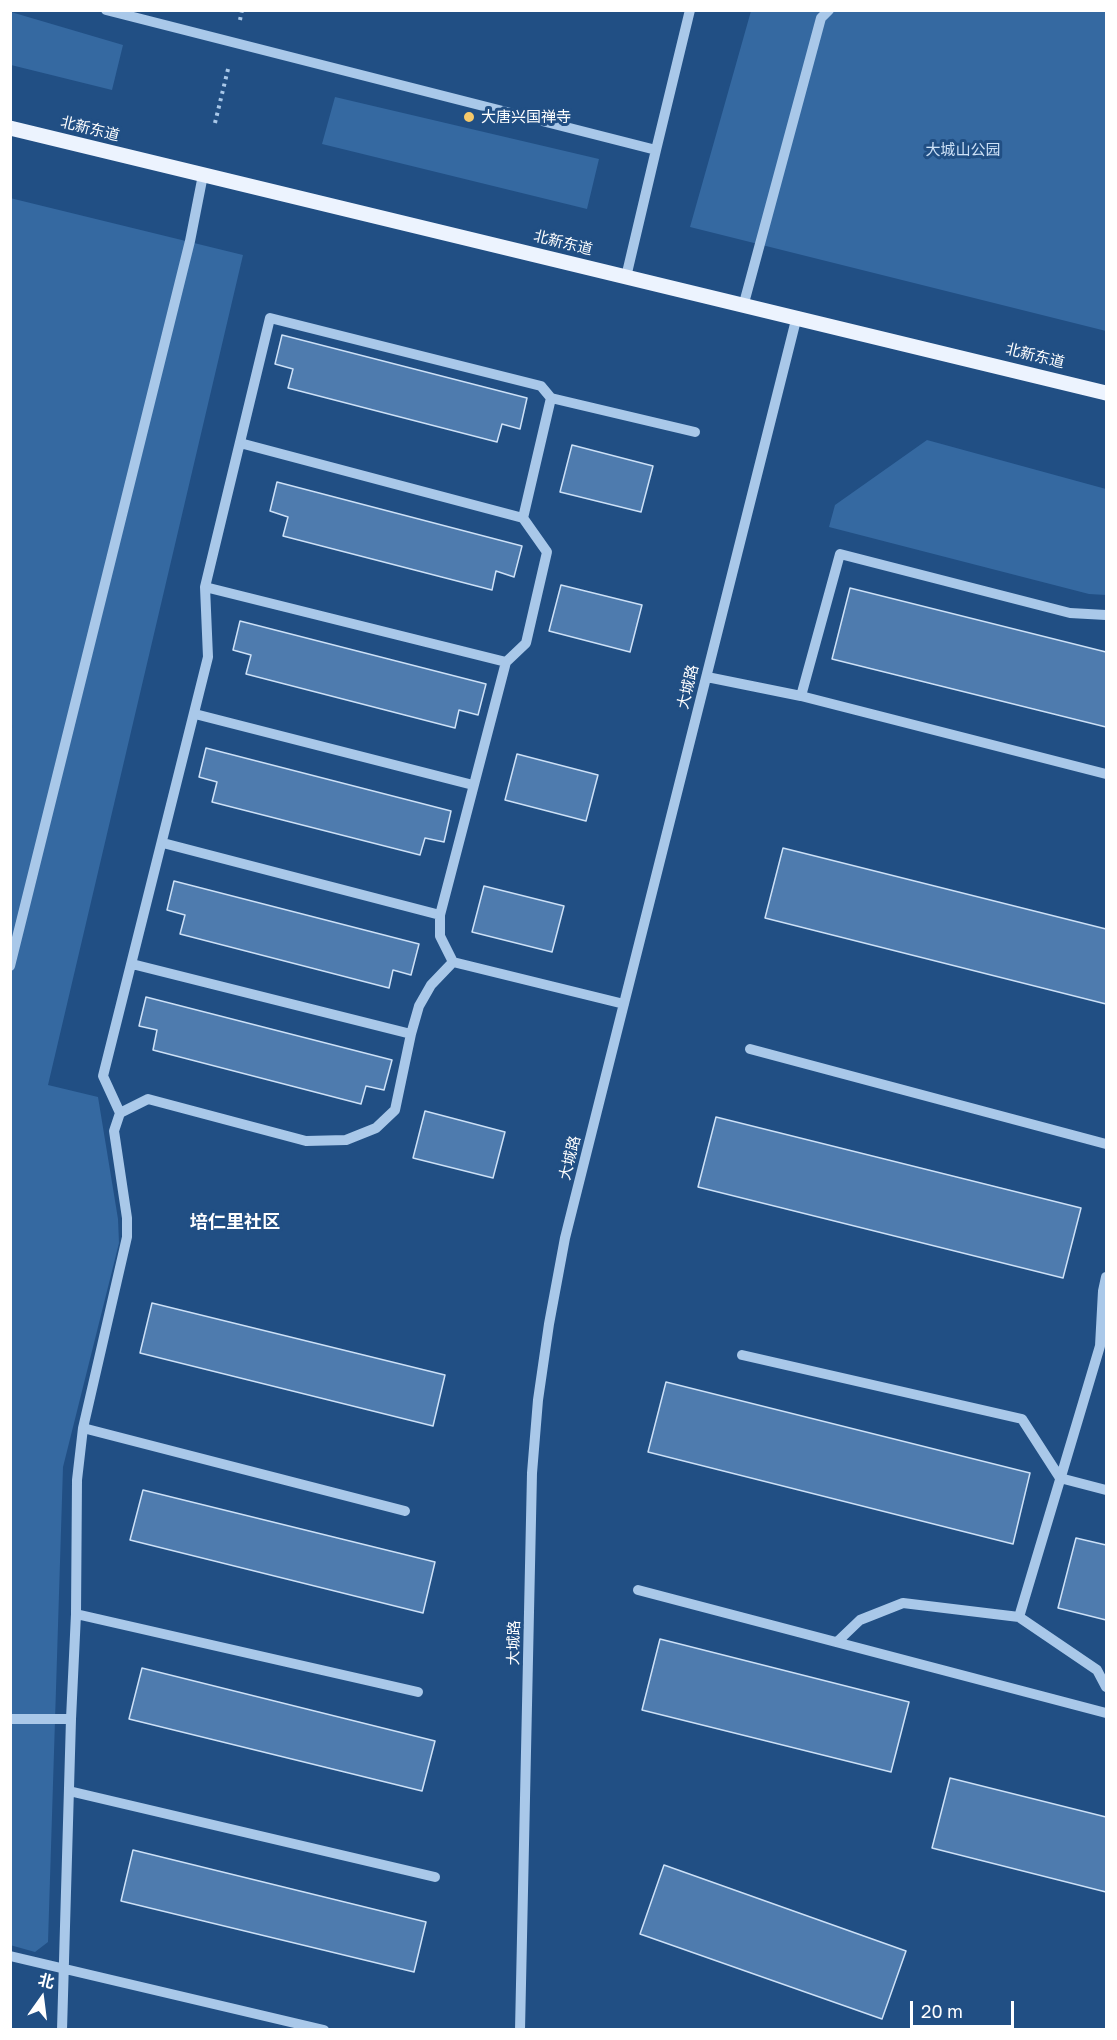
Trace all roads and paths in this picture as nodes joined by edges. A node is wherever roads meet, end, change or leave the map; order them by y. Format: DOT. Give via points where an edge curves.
graph roads {
  1 [pos="106,10"];
  2 [pos="690,10"];
  3 [pos="829,10"];
  4 [pos="10,128"];
  5 [pos="656,150"];
  6 [pos="203,175"];
  7 [pos="626,277"];
  8 [pos="744,303"];
  9 [pos="797,316"];
  10 [pos="1107,393"];
  11 [pos="551,398"];
  12 [pos="695,432"];
  13 [pos="240,442"];
  14 [pos="523,518"];
  15 [pos="205,587"];
  16 [pos="1107,615"];
  17 [pos="506,662"];
  18 [pos="706,677"];
  19 [pos="801,696"];
  20 [pos="195,714"];
  21 [pos="1107,774"];
  22 [pos="474,785"];
  23 [pos="163,843"];
  24 [pos="440,915"];
  25 [pos="453,962"];
  26 [pos="132,964"];
  27 [pos="10,966"];
  28 [pos="624,1004"];
  29 [pos="411,1034"];
  30 [pos="750,1049"];
  31 [pos="120,1113"];
  32 [pos="1107,1144"];
  33 [pos="1107,1277"];
  34 [pos="1105,1291"];
  35 [pos="742,1355"];
  36 [pos="83,1428"];
  37 [pos="1060,1478"];
  38 [pos="1107,1490"];
  39 [pos="405,1511"];
  40 [pos="638,1590"];
  41 [pos="76,1614"];
  42 [pos="1019,1617"];
  43 [pos="837,1642"];
  44 [pos="1107,1687"];
  45 [pos="418,1692"];
  46 [pos="1107,1713"];
  47 [pos="10,1719"];
  48 [pos="71,1719"];
  49 [pos="69,1791"];
  50 [pos="435,1877"];
  51 [pos="10,1956"];
  52 [pos="64,1970"];
  53 [pos="62,2030"];
  54 [pos="324,2030"];
  55 [pos="520,2030"];
  1 -- 5 [label="street"];
  2 -- 5 [label="street"];
  3 -- 8 [label="street" via="822,18"];
  4 -- 6 [label="main road, 北新东道"];
  5 -- 7 [label="street"];
  6 -- 7 [label="main road, 北新东道"];
  6 -- 27 [label="street" via="190,241"];
  7 -- 8 [label="main road, 北新东道"];
  8 -- 9 [label="main road, 北新东道"];
  9 -- 10 [label="main road, 北新东道"];
  9 -- 18 [label="street, 大城路"];
  11 -- 12 [label="street"];
  11 -- 13 [label="street" via="541,386 270,318"];
  11 -- 14 [label="street"];
  13 -- 14 [label="street"];
  13 -- 15 [label="street"];
  14 -- 17 [label="street" via="547,552 526,643"];
  15 -- 17 [label="street"];
  15 -- 20 [label="street" via="208,657"];
  16 -- 19 [label="street" via="1070,613 840,554"];
  17 -- 22 [label="street"];
  18 -- 19 [label="street"];
  18 -- 28 [label="street, 大城路"];
  19 -- 21 [label="street"];
  20 -- 22 [label="street"];
  20 -- 23 [label="street"];
  22 -- 24 [label="street"];
  23 -- 24 [label="street"];
  23 -- 26 [label="street"];
  24 -- 25 [label="street" via="440,936"];
  25 -- 28 [label="street"];
  25 -- 29 [label="street" via="430,985 419,1005"];
  26 -- 29 [label="street"];
  26 -- 31 [label="street" via="103,1076"];
  28 -- 55 [label="street, 大城路" via="565,1238 538,1400 532,1473"];
  29 -- 31 [label="street" via="395,1110 376,1128 346,1140 306,1141 148,1099"];
  30 -- 32 [label="street"];
  31 -- 36 [label="street" via="114,1131 127,1237"];
  33 -- 34 [label="street"];
  34 -- 37 [label="street" via="1100,1346"];
  35 -- 37 [label="street" via="1022,1419"];
  36 -- 39 [label="street"];
  36 -- 41 [label="street" via="77,1480"];
  37 -- 38 [label="street"];
  37 -- 42 [label="street"];
  40 -- 43 [label="street"];
  41 -- 45 [label="street"];
  41 -- 48 [label="street"];
  42 -- 43 [label="street" via="903,1603 860,1620"];
  42 -- 44 [label="street" via="1097,1670"];
  43 -- 46 [label="street"];
  47 -- 48 [label="street"];
  48 -- 49 [label="street"];
  49 -- 50 [label="street"];
  49 -- 52 [label="street"];
  51 -- 52 [label="street"];
  52 -- 53 [label="street"];
  52 -- 54 [label="street"];
}
